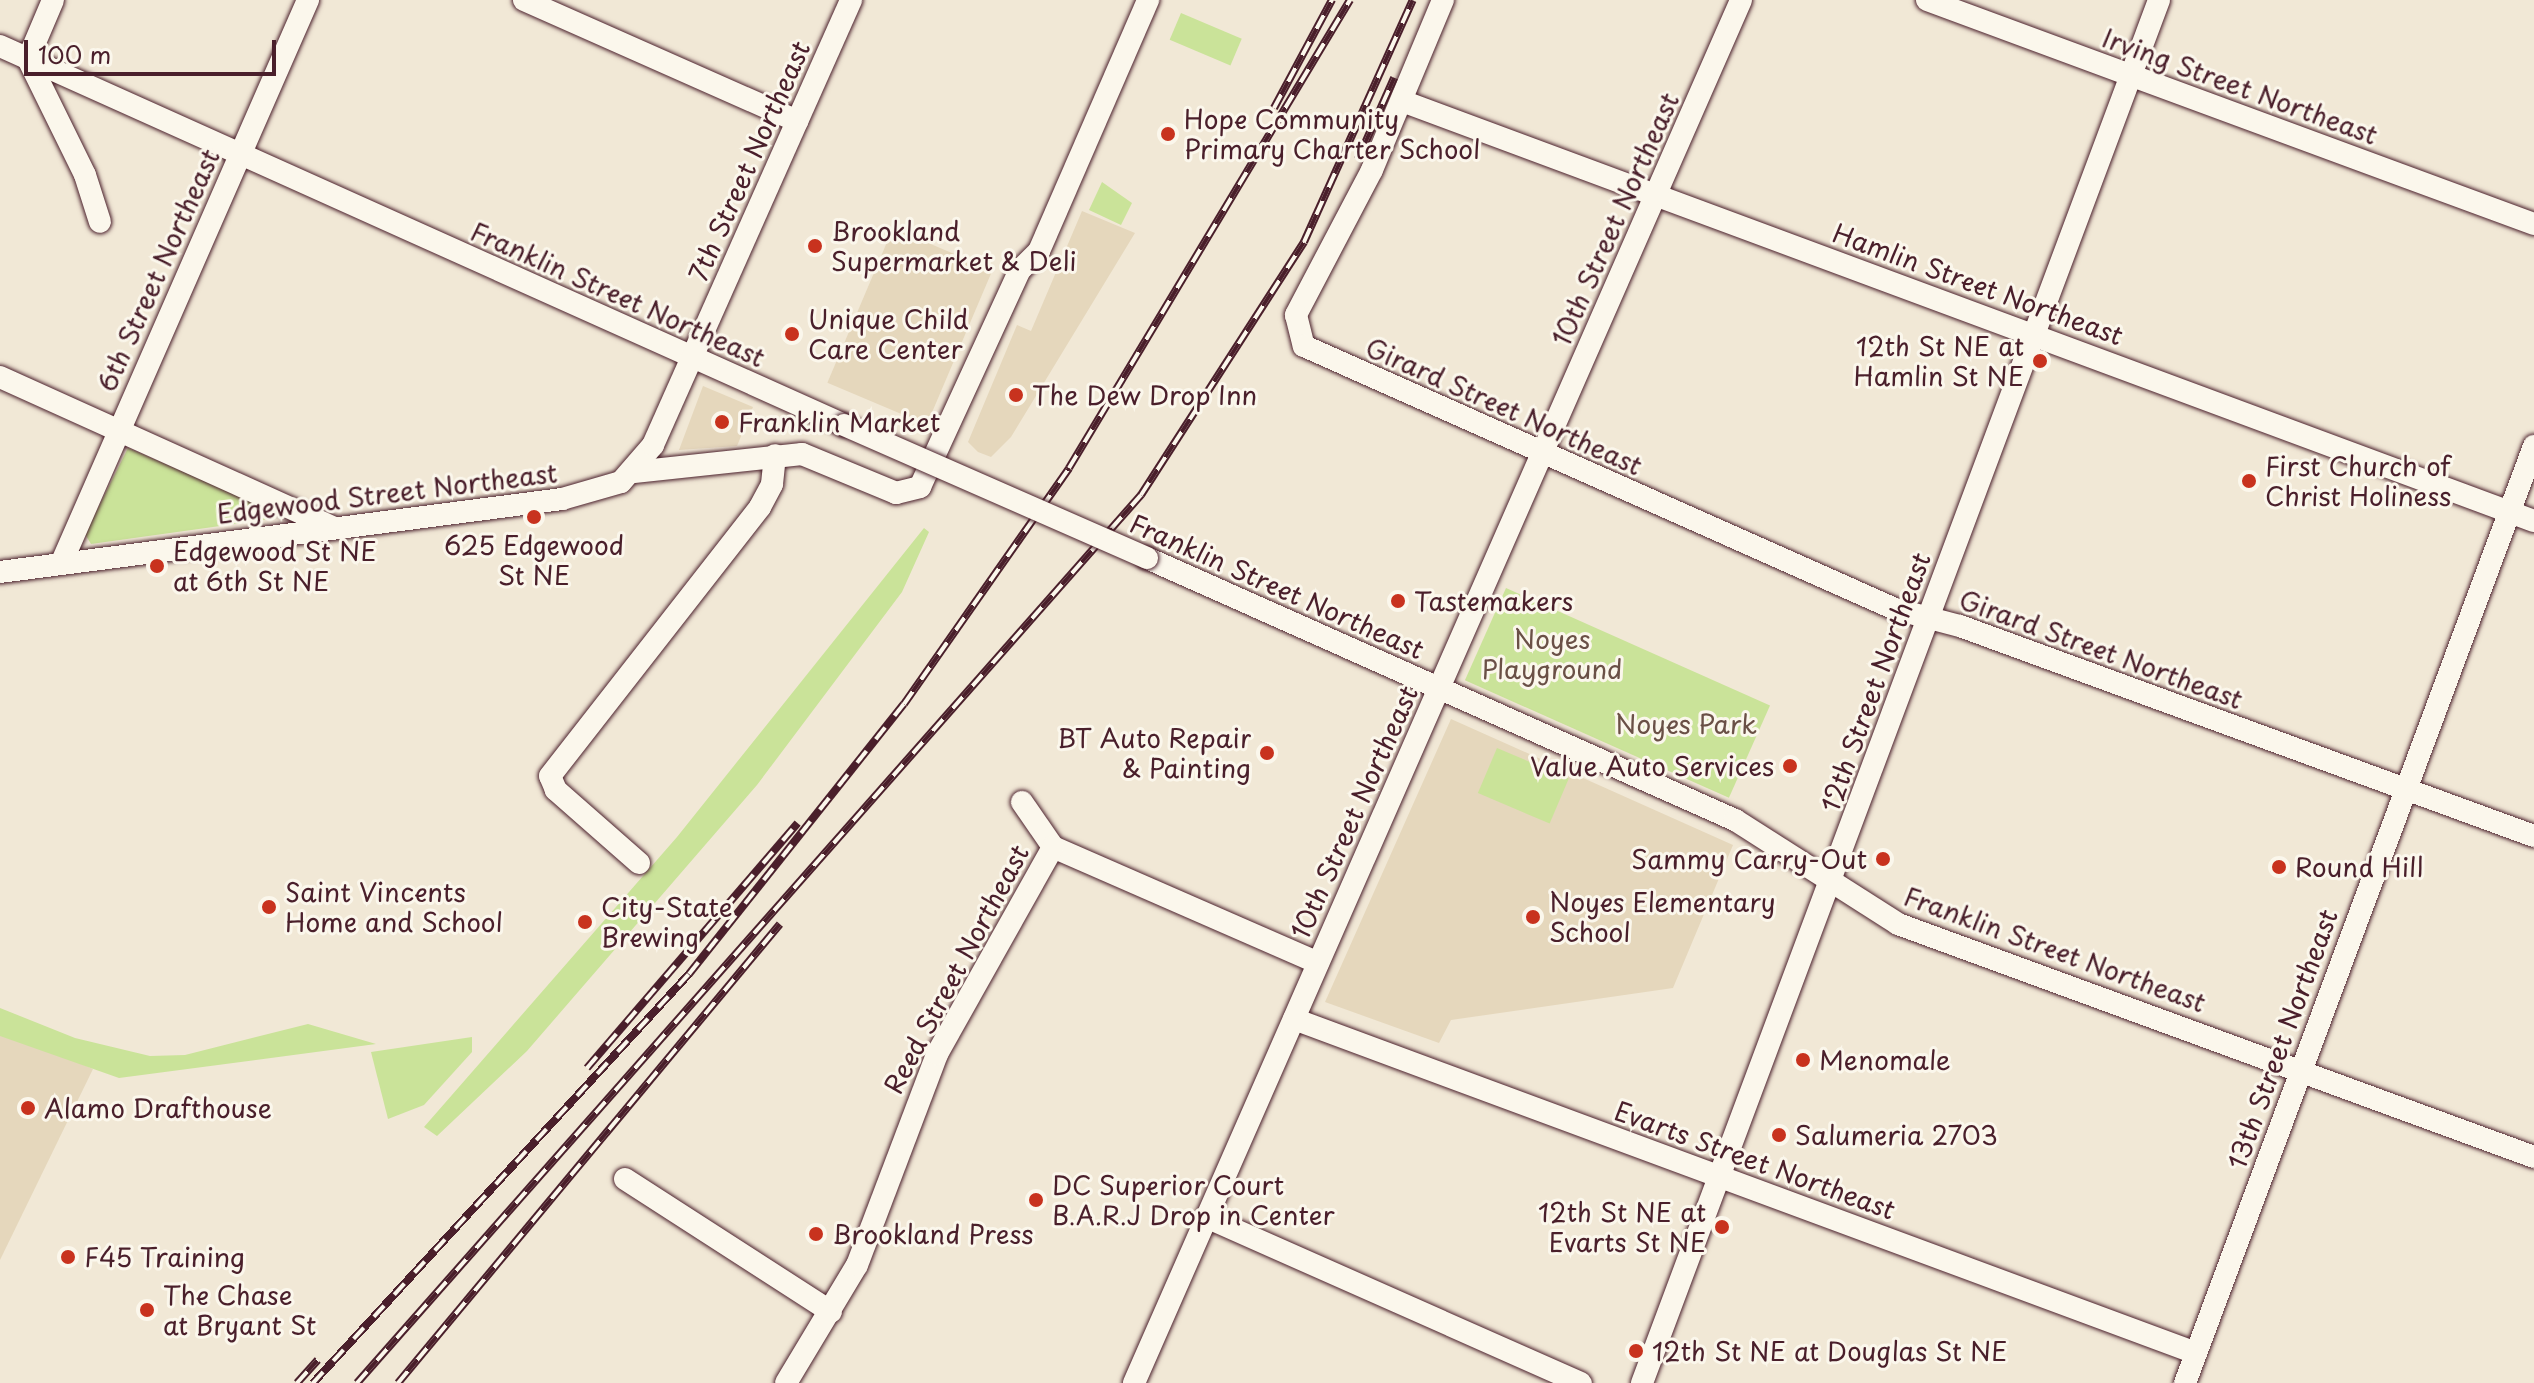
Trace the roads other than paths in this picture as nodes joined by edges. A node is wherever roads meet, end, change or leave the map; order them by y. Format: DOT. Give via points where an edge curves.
graph roads {
  1 [pos="53,0"];
  2 [pos="308,0"];
  3 [pos="524,0"];
  4 [pos="851,0"];
  5 [pos="1148,0"];
  6 [pos="1443,0"];
  7 [pos="1741,0"];
  8 [pos="1927,0"];
  9 [pos="2159,0"];
  10 [pos="0,46"];
  11 [pos="28,59"];
  12 [pos="2131,75"];
  13 [pos="1402,101"];
  14 [pos="797,121"];
  15 [pos="240,154"];
  16 [pos="1656,194"];
  17 [pos="100,222"];
  18 [pos="2534,224"];
  19 [pos="2034,335"];
  20 [pos="692,358"];
  21 [pos="0,377"];
  22 [pos="118,428"];
  23 [pos="2534,446"];
  24 [pos="1542,454"];
  25 [pos="775,455"];
  26 [pos="634,472"];
  27 [pos="2510,512"];
  28 [pos="2534,521"];
  29 [pos="334,528"];
  30 [pos="61,564"];
  31 [pos="0,572"];
  32 [pos="1929,618"];
  33 [pos="1439,689"];
  34 [pos="2405,788"];
  35 [pos="1022,802"];
  36 [pos="2534,836"];
  37 [pos="1053,847"];
  38 [pos="639,863"];
  39 [pos="1831,881"];
  40 [pos="1318,963"];
  41 [pos="1294,1019"];
  42 [pos="2302,1070"];
  43 [pos="2534,1157"];
  44 [pos="1721,1176"];
  45 [pos="625,1179"];
  46 [pos="1206,1217"];
  47 [pos="831,1312"];
  48 [pos="2196,1353"];
  49 [pos="786,1383"];
  50 [pos="1134,1383"];
  51 [pos="1581,1383"];
  52 [pos="1642,1383"];
  53 [pos="2185,1383"];
  1 -- 11 [label="street"];
  2 -- 15 [label="street, 6th Street Northeast"];
  3 -- 14 [label="street"];
  4 -- 14 [label="street, 7th Street Northeast"];
  5 -- 25 [label="street, Edgewood Street Northeast" via="1039,251 1020,270 927,478 896,493 808,456"];
  6 -- 13 [label="street"];
  7 -- 16 [label="street, 10th Street Northeast"];
  8 -- 12 [label="street, Irving Street Northeast"];
  9 -- 12 [label="street, 12th Street Northeast"];
  10 -- 11 [label="street, Franklin Street Northeast"];
  11 -- 15 [label="street, Franklin Street Northeast"];
  11 -- 17 [label="street" via="85,175"];
  12 -- 18 [label="street, Irving Street Northeast"];
  12 -- 19 [label="street, 12th Street Northeast"];
  13 -- 16 [label="street, Hamlin Street Northeast"];
  13 -- 24 [label="street, Girard Street Northeast" via="1296,315 1304,346"];
  14 -- 20 [label="street, 7th Street Northeast"];
  15 -- 20 [label="street, Franklin Street Northeast"];
  15 -- 22 [label="street, 6th Street Northeast"];
  16 -- 19 [label="street, Hamlin Street Northeast"];
  16 -- 24 [label="street, 10th Street Northeast"];
  19 -- 27 [label="street, Hamlin Street Northeast"];
  19 -- 32 [label="street, 12th Street Northeast"];
  20 -- 26 [label="street, 7th Street Northeast"];
  20 -- 33 [label="street, Franklin Street Northeast, bridge"];
  21 -- 22 [label="street"];
  22 -- 29 [label="street"];
  22 -- 30 [label="street, 6th Street Northeast"];
  23 -- 27 [label="street, 13th Street Northeast"];
  24 -- 32 [label="street, Girard Street Northeast" via="1827,581"];
  24 -- 33 [label="street, 10th Street Northeast"];
  25 -- 26 [label="street, Edgewood Street Northeast"];
  25 -- 38 [label="street" via="772,484 760,507 550,776 552,787"];
  26 -- 29 [label="street, Edgewood Street Northeast" via="598,493"];
  27 -- 28 [label="street, Hamlin Street Northeast"];
  27 -- 34 [label="street, 13th Street Northeast"];
  29 -- 30 [label="street, Edgewood Street Northeast"];
  30 -- 31 [label="street, Edgewood Street Northeast"];
  32 -- 34 [label="street, Girard Street Northeast"];
  32 -- 39 [label="street, 12th Street Northeast"];
  33 -- 39 [label="street, Franklin Street Northeast" via="1735,820"];
  33 -- 40 [label="street, 10th Street Northeast"];
  34 -- 36 [label="street, Girard Street Northeast"];
  34 -- 42 [label="street, 13th Street Northeast"];
  35 -- 37 [label="street, Reed Street Northeast"];
  37 -- 40 [label="street"];
  37 -- 47 [label="street, Reed Street Northeast" via="927,1074 857,1265"];
  39 -- 42 [label="street, Franklin Street Northeast" via="1935,939"];
  39 -- 44 [label="street, 12th Street Northeast"];
  40 -- 41 [label="street, 10th Street Northeast"];
  41 -- 44 [label="street, Evarts Street Northeast"];
  41 -- 46 [label="street, 10th Street Northeast"];
  42 -- 43 [label="street, Franklin Street Northeast"];
  42 -- 48 [label="street, 13th Street Northeast"];
  44 -- 48 [label="street, Evarts Street Northeast"];
  44 -- 52 [label="street, 12th Street Northeast"];
  45 -- 47 [label="street"];
  46 -- 50 [label="street, 10th Street Northeast"];
  46 -- 51 [label="street"];
  47 -- 49 [label="street, Reed Street Northeast"];
  48 -- 53 [label="street, 13th Street Northeast"];
}
